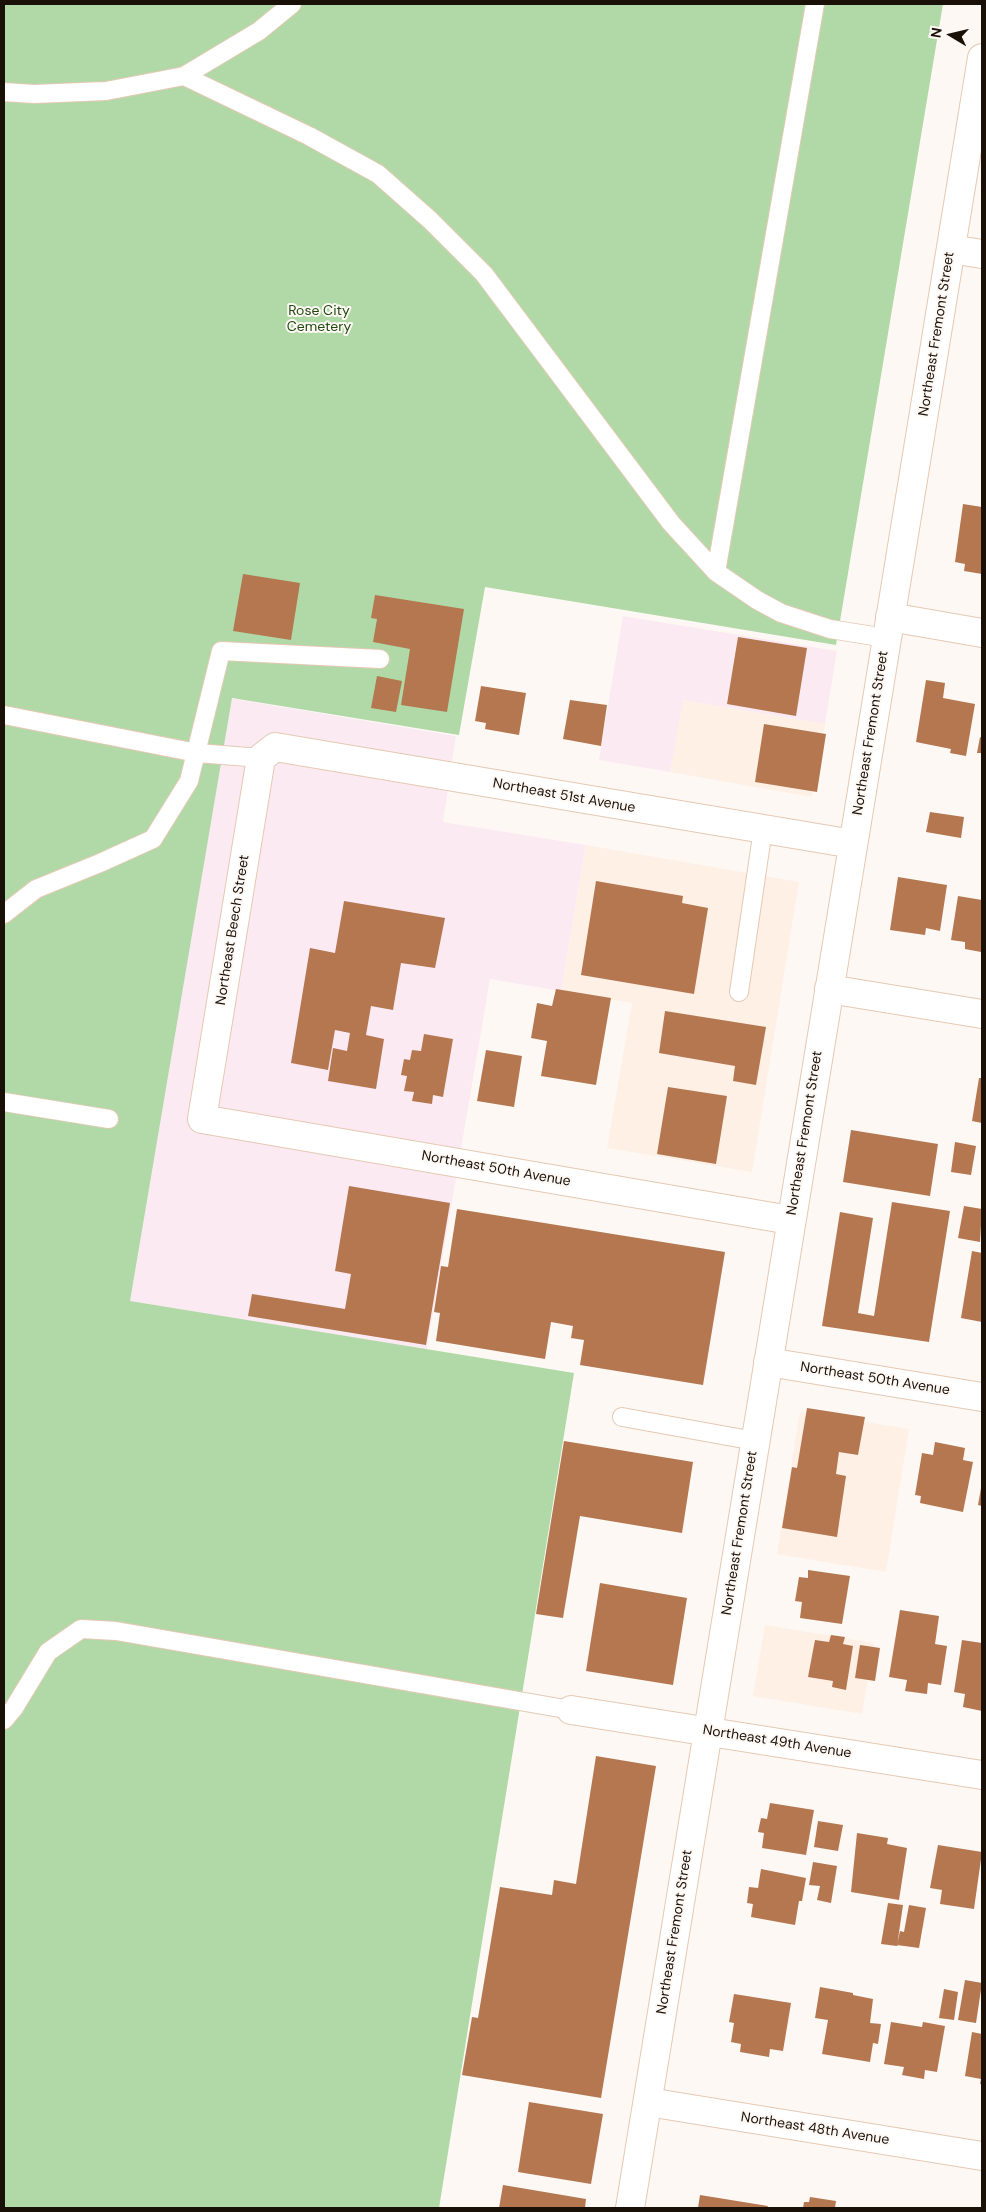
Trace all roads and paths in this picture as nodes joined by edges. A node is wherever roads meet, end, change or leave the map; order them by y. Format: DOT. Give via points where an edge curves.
graph roads {
  1 [pos="292,4"];
  2 [pos="815,4"];
  3 [pos="982,58"];
  4 [pos="184,76"];
  5 [pos="4,92"];
  6 [pos="951,249"];
  7 [pos="982,254"];
  8 [pos="716,572"];
  9 [pos="888,628"];
  10 [pos="982,633"];
  11 [pos="380,659"];
  12 [pos="4,715"];
  13 [pos="197,753"];
  14 [pos="268,753"];
  15 [pos="763,829"];
  16 [pos="853,844"];
  17 [pos="4,914"];
  18 [pos="829,989"];
  19 [pos="739,992"];
  20 [pos="982,1014"];
  21 [pos="4,1102"];
  22 [pos="109,1119"];
  23 [pos="202,1119"];
  24 [pos="790,1220"];
  25 [pos="768,1362"];
  26 [pos="982,1396"];
  27 [pos="622,1417"];
  28 [pos="755,1441"];
  29 [pos="571,1710"];
  30 [pos="4,1720"];
  31 [pos="707,1732"];
  32 [pos="982,1775"];
  33 [pos="648,2102"];
  34 [pos="982,2156"];
  35 [pos="630,2208"];
  1 -- 4 [label="lane" via="259,31"];
  2 -- 8 [label="lane"];
  3 -- 6 [label="street, Northeast Fremont Street"];
  4 -- 5 [label="lane" via="106,91"];
  4 -- 8 [label="lane" via="309,136 378,174 430,220 484,274 672,523"];
  6 -- 7 [label="street"];
  6 -- 9 [label="street, Northeast Fremont Street"];
  8 -- 9 [label="lane" via="781,613 830,629"];
  9 -- 10 [label="street"];
  9 -- 16 [label="street, Northeast Fremont Street"];
  11 -- 13 [label="lane" via="221,652"];
  12 -- 13 [label="lane"];
  13 -- 14 [label="lane"];
  13 -- 17 [label="lane" via="189,782 153,839 36,889"];
  14 -- 15 [label="street, Northeast 51st Avenue"];
  14 -- 23 [label="street, Northeast Beech Street"];
  15 -- 16 [label="street, Northeast 51st Avenue"];
  15 -- 19 [label="lane"];
  16 -- 18 [label="street, Northeast Fremont Street"];
  18 -- 20 [label="street"];
  18 -- 24 [label="street, Northeast Fremont Street"];
  21 -- 22 [label="lane"];
  23 -- 24 [label="street, Northeast 50th Avenue"];
  24 -- 25 [label="street, Northeast Fremont Street"];
  25 -- 26 [label="street, Northeast 50th Avenue"];
  25 -- 28 [label="street, Northeast Fremont Street"];
  27 -- 28 [label="lane"];
  28 -- 31 [label="street, Northeast Fremont Street"];
  29 -- 30 [label="lane" via="116,1631 81,1629 48,1652"];
  29 -- 31 [label="street, Northeast 49th Avenue"];
  31 -- 32 [label="street, Northeast 49th Avenue"];
  31 -- 33 [label="street, Northeast Fremont Street"];
  33 -- 34 [label="street, Northeast 48th Avenue"];
  33 -- 35 [label="street, Northeast Fremont Street"];
}
